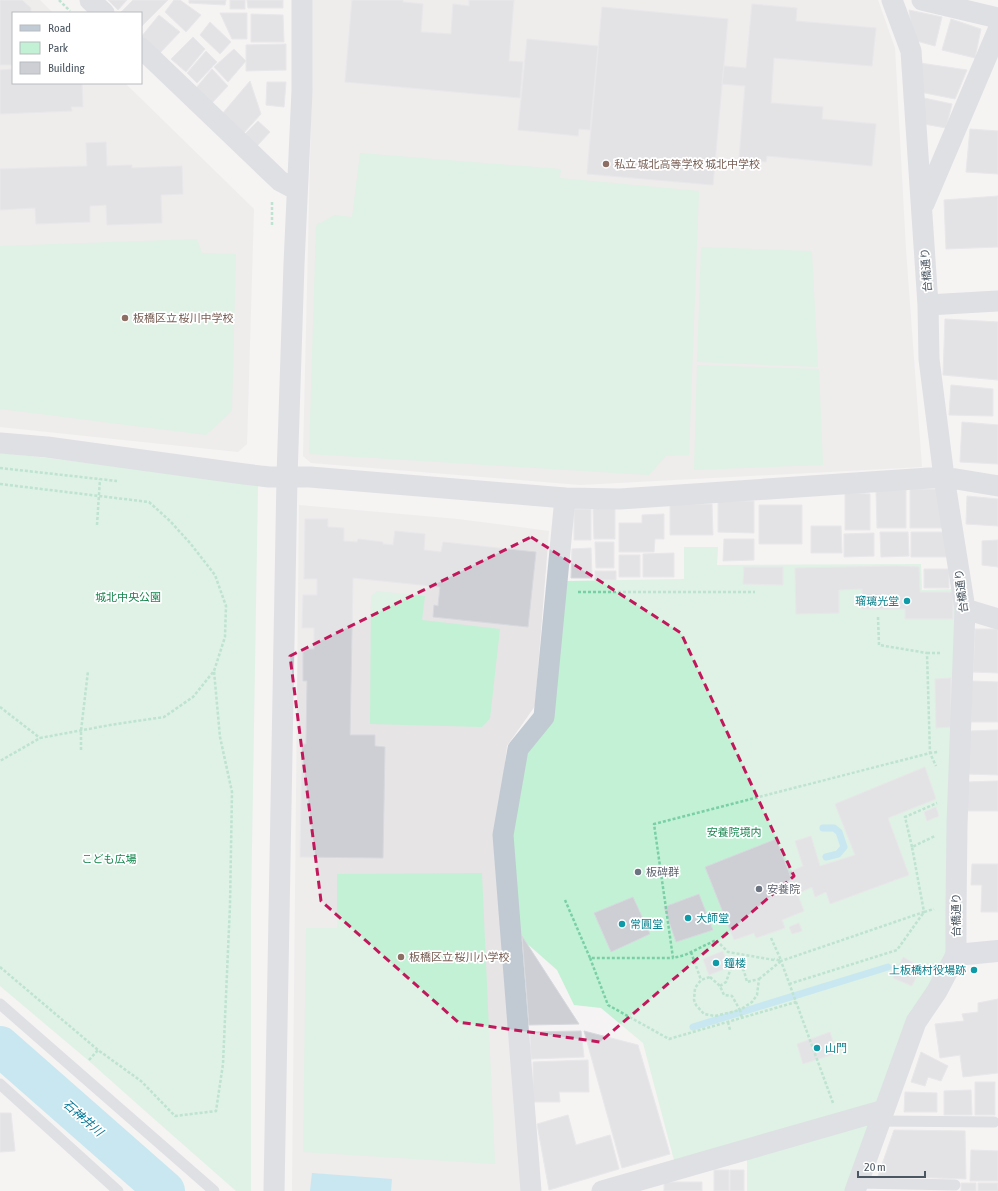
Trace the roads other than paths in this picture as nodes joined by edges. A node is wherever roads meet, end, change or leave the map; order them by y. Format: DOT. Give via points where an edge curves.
graph roads {
  1 [pos="90,0"];
  2 [pos="302,0"];
  3 [pos="892,0"];
  4 [pos="922,0"];
  5 [pos="103,12"];
  6 [pos="998,18"];
  7 [pos="998,30"];
  8 [pos="142,49"];
  9 [pos="297,190"];
  10 [pos="922,209"];
  11 [pos="998,301"];
  12 [pos="928,305"];
  13 [pos="0,443"];
  14 [pos="944,476"];
  15 [pos="287,477"];
  16 [pos="998,486"];
  17 [pos="564,498"];
  18 [pos="965,609"];
  19 [pos="998,619"];
  20 [pos="998,951"];
  21 [pos="956,955"];
  22 [pos="0,1004"];
  23 [pos="0,1084"];
  24 [pos="882,1115"];
  25 [pos="994,1122"];
  26 [pos="955,1185"];
  27 [pos="857,1187"];
  28 [pos="118,1191"];
  29 [pos="214,1191"];
  30 [pos="274,1191"];
  31 [pos="531,1191"];
  32 [pos="602,1191"];
  1 -- 5 [label="street"];
  2 -- 9 [label="street" via="302,91"];
  3 -- 10 [label="street, 台橋通り" via="911,51"];
  4 -- 6 [label="street"];
  7 -- 10 [label="street"];
  8 -- 9 [label="street" via="280,181"];
  9 -- 15 [label="street"];
  10 -- 12 [label="street, 台橋通り"];
  11 -- 12 [label="street"];
  12 -- 14 [label="street, 台橋通り" via="929,359"];
  13 -- 15 [label="street" via="269,477"];
  14 -- 16 [label="street"];
  14 -- 17 [label="street" via="620,499"];
  14 -- 18 [label="street, 台橋通り"];
  15 -- 17 [label="street"];
  15 -- 30 [label="street"];
  17 -- 31 [label="street" via="544,717 518,749 503,835"];
  18 -- 19 [label="street"];
  18 -- 21 [label="street, 台橋通り" via="957,825"];
  20 -- 21 [label="street"];
  21 -- 24 [label="street, 台橋通り" via="937,991 916,1022"];
  22 -- 29 [label="lane"];
  23 -- 28 [label="lane"];
  24 -- 25 [label="lane"];
  24 -- 27 [label="street, 台橋通り"];
  24 -- 32 [label="street" via="839,1122"];
  26 -- 27 [label="lane"];
}
